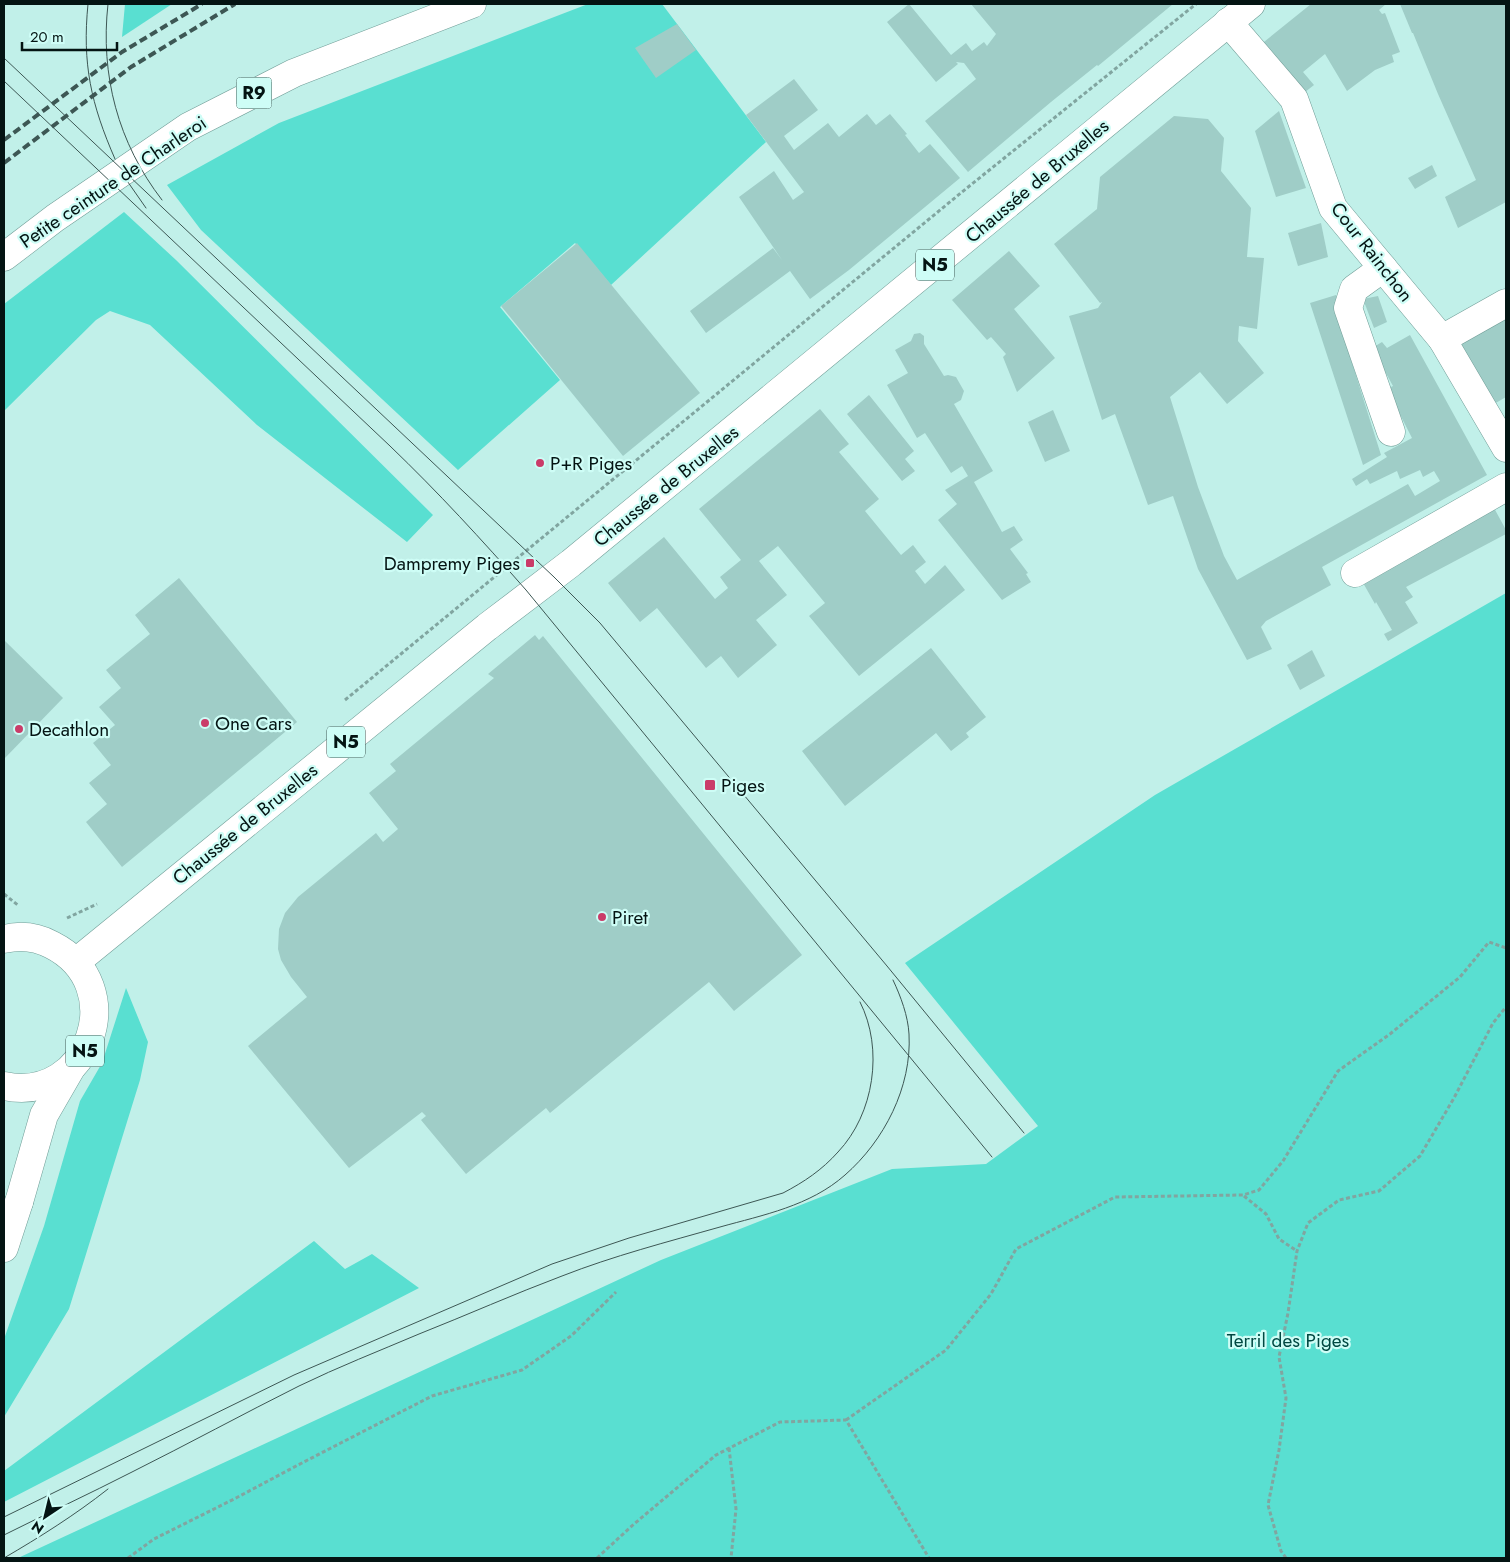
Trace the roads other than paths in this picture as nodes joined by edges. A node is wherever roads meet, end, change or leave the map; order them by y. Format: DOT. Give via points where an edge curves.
graph roads {
  1 [pos="472,4"];
  2 [pos="1251,4"];
  3 [pos="1228,22"];
  4 [pos="4,257"];
  5 [pos="1383,268"];
  6 [pos="1506,303"];
  7 [pos="1442,339"];
  8 [pos="1391,432"];
  9 [pos="1506,448"];
  10 [pos="1506,487"];
  11 [pos="1355,572"];
  12 [pos="4,939"];
  13 [pos="76,962"];
  14 [pos="70,1070"];
  15 [pos="4,1086"];
  16 [pos="4,1248"];
  1 -- 4 [label="main road, Petite ceinture de Charleroi / R9" via="294,73 188,127"];
  2 -- 3 [label="main road, Chaussée de Bruxelles / N5"];
  3 -- 5 [label="main road, Cour Rainchon" via="1294,99 1333,208"];
  3 -- 13 [label="main road, Chaussée de Bruxelles / N5" via="571,564 487,626"];
  5 -- 7 [label="main road, Cour Rainchon"];
  5 -- 8 [label="main road" via="1354,289 1348,308"];
  6 -- 7 [label="main road"];
  7 -- 9 [label="main road, Cour Rainchon"];
  10 -- 11 [label="main road"];
  12 -- 13 [label="main road, N5" via="28,937 45,941"];
  13 -- 14 [label="main road, N5" via="91,988 95,1003 94,1025 86,1050"];
  14 -- 15 [label="main road, N5" via="53,1081 34,1087"];
  14 -- 16 [label="main road, N5" via="44,1115"];
}
